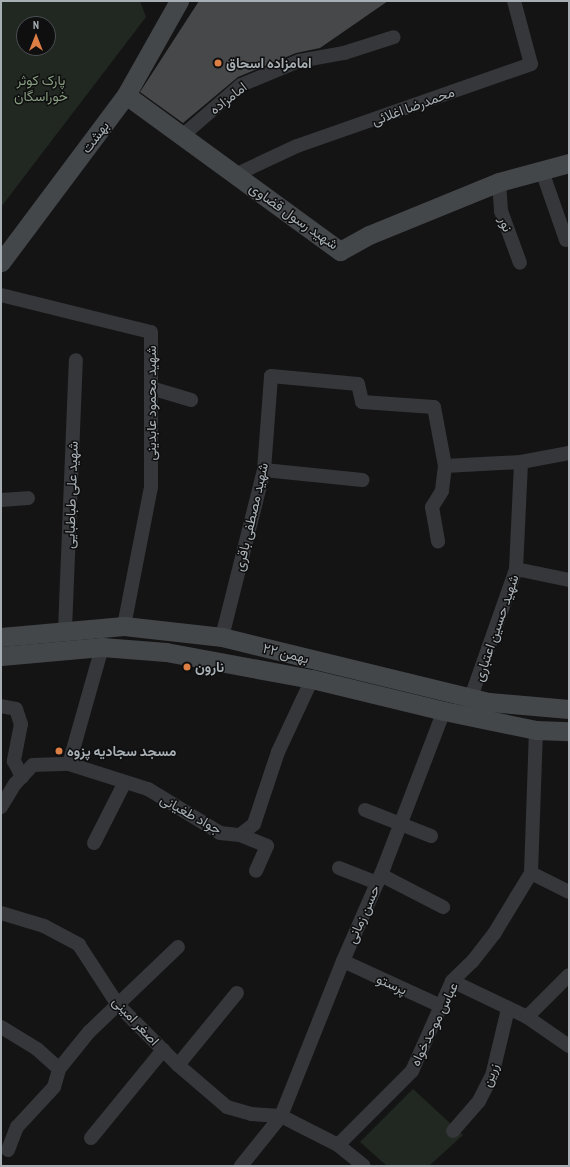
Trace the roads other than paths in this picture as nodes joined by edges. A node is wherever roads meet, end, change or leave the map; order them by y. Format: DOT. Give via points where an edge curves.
graph roads {
  1 [pos="514,1"];
  2 [pos="178,2"];
  3 [pos="394,37"];
  4 [pos="126,95"];
  5 [pos="182,136"];
  6 [pos="569,163"];
  7 [pos="542,171"];
  8 [pos="236,175"];
  9 [pos="499,182"];
  10 [pos="566,240"];
  11 [pos="1,262"];
  12 [pos="520,263"];
  13 [pos="1,295"];
  14 [pos="76,360"];
  15 [pos="151,388"];
  16 [pos="191,400"];
  17 [pos="569,453"];
  18 [pos="521,462"];
  19 [pos="445,466"];
  20 [pos="264,470"];
  21 [pos="362,480"];
  22 [pos="28,498"];
  23 [pos="1,500"];
  24 [pos="438,541"];
  25 [pos="516,570"];
  26 [pos="569,580"];
  27 [pos="124,626"];
  28 [pos="65,630"];
  29 [pos="1,637"];
  30 [pos="222,637"];
  31 [pos="102,647"];
  32 [pos="1,656"];
  33 [pos="312,679"];
  34 [pos="471,698"];
  35 [pos="1,706"];
  36 [pos="569,709"];
  37 [pos="444,711"];
  38 [pos="536,730"];
  39 [pos="569,731"];
  40 [pos="69,764"];
  41 [pos="22,777"];
  42 [pos="125,782"];
  43 [pos="1,807"];
  44 [pos="365,810"];
  45 [pos="400,824"];
  46 [pos="240,835"];
  47 [pos="431,836"];
  48 [pos="94,843"];
  49 [pos="339,868"];
  50 [pos="256,871"];
  51 [pos="531,873"];
  52 [pos="379,879"];
  53 [pos="569,892"];
  54 [pos="443,907"];
  55 [pos="1,913"];
  56 [pos="178,947"];
  57 [pos="343,962"];
  58 [pos="569,975"];
  59 [pos="452,981"];
  60 [pos="237,994"];
  61 [pos="118,1005"];
  62 [pos="441,1006"];
  63 [pos="508,1009"];
  64 [pos="527,1017"];
  65 [pos="1,1027"];
  66 [pos="569,1046"];
  67 [pos="163,1050"];
  68 [pos="178,1065"];
  69 [pos="59,1069"];
  70 [pos="282,1116"];
  71 [pos="453,1131"];
  72 [pos="91,1138"];
  73 [pos="338,1145"];
  74 [pos="8,1150"];
  75 [pos="360,1165"];
  76 [pos="241,1166"];
  1 -- 8 [label="street, محمدرضا اغلائی" via="531,64 297,146"];
  2 -- 4 [label="main road, بهشت"];
  3 -- 5 [label="street, امامزاده" via="344,52 299,61 242,84"];
  4 -- 5 [label="main road, شهید رسول قضاوی"];
  4 -- 11 [label="main road, بهشت"];
  5 -- 8 [label="main road, شهید رسول قضاوی"];
  6 -- 7 [label="main road, شهید رسول قضاوی"];
  7 -- 9 [label="main road, شهید رسول قضاوی"];
  7 -- 10 [label="street"];
  8 -- 9 [label="main road, شهید رسول قضاوی" via="340,251 369,235"];
  9 -- 12 [label="street, نور" via="501,211"];
  13 -- 15 [label="street, شهید محمود عابدینی" via="151,332"];
  14 -- 28 [label="street, شهید علی طباطبایی"];
  15 -- 16 [label="street"];
  15 -- 27 [label="street, شهید محمود عابدینی" via="151,487"];
  17 -- 18 [label="street"];
  18 -- 19 [label="street"];
  18 -- 25 [label="street, شهید حسین اعتباری"];
  19 -- 20 [label="street, شهید مصطفی باقری" via="434,407 362,402 358,384 271,376"];
  19 -- 24 [label="street, شهید مصطفی باقری" via="442,491 432,507"];
  20 -- 21 [label="street"];
  20 -- 30 [label="street, شهید مصطفی باقری"];
  22 -- 23 [label="street"];
  25 -- 26 [label="street"];
  25 -- 34 [label="street, شهید حسین اعتباری"];
  27 -- 28 [label="main road, ۲۲ بهمن"];
  27 -- 30 [label="main road, ۲۲ بهمن"];
  28 -- 29 [label="main road, ۲۲ بهمن"];
  30 -- 34 [label="main road, ۲۲ بهمن"];
  31 -- 32 [label="main road, ۲۲ بهمن"];
  31 -- 33 [label="main road, ۲۲ بهمن" via="166,652"];
  31 -- 40 [label="street"];
  33 -- 37 [label="main road, ۲۲ بهمن"];
  33 -- 46 [label="street, جواد طغیانی" via="278,752 254,824"];
  34 -- 36 [label="main road, ۲۲ بهمن" via="539,708"];
  35 -- 41 [label="street" via="16,709 21,724 14,761"];
  37 -- 38 [label="main road, ۲۲ بهمن"];
  37 -- 45 [label="street, حسن زمانی"];
  38 -- 39 [label="main road, ۲۲ بهمن"];
  38 -- 51 [label="street, عباس موحدخواه"];
  40 -- 41 [label="street" via="33,766"];
  40 -- 42 [label="street, جواد طغیانی"];
  41 -- 43 [label="street"];
  42 -- 46 [label="street, جواد طغیانی" via="148,789 220,833"];
  42 -- 48 [label="street"];
  44 -- 45 [label="street"];
  45 -- 47 [label="street"];
  45 -- 52 [label="street, حسن زمانی"];
  46 -- 50 [label="street" via="267,846"];
  49 -- 52 [label="street"];
  51 -- 53 [label="street"];
  51 -- 59 [label="street, عباس موحدخواه" via="494,934 472,962"];
  52 -- 54 [label="street"];
  52 -- 57 [label="street, حسن زمانی"];
  55 -- 61 [label="street, اصغر امینی" via="44,926 79,945"];
  56 -- 61 [label="street"];
  57 -- 62 [label="street, پرستو"];
  57 -- 70 [label="street, حسن زمانی"];
  58 -- 64 [label="street"];
  59 -- 62 [label="street, عباس موحدخواه"];
  59 -- 63 [label="street"];
  60 -- 68 [label="street"];
  61 -- 67 [label="street, اصغر امینی"];
  61 -- 69 [label="street" via="89,1032"];
  62 -- 73 [label="street, عباس موحدخواه" via="412,1071"];
  63 -- 64 [label="street"];
  63 -- 71 [label="street, زرین" via="492,1076 479,1101"];
  64 -- 66 [label="street"];
  65 -- 69 [label="street" via="37,1049"];
  67 -- 68 [label="street, اصغر امینی"];
  67 -- 72 [label="street"];
  68 -- 70 [label="street, اصغر امینی" via="227,1106 251,1114"];
  69 -- 74 [label="street" via="54,1087 17,1127"];
  70 -- 73 [label="street"];
  70 -- 76 [label="street, حسن زمانی"];
  73 -- 75 [label="street"];
}
